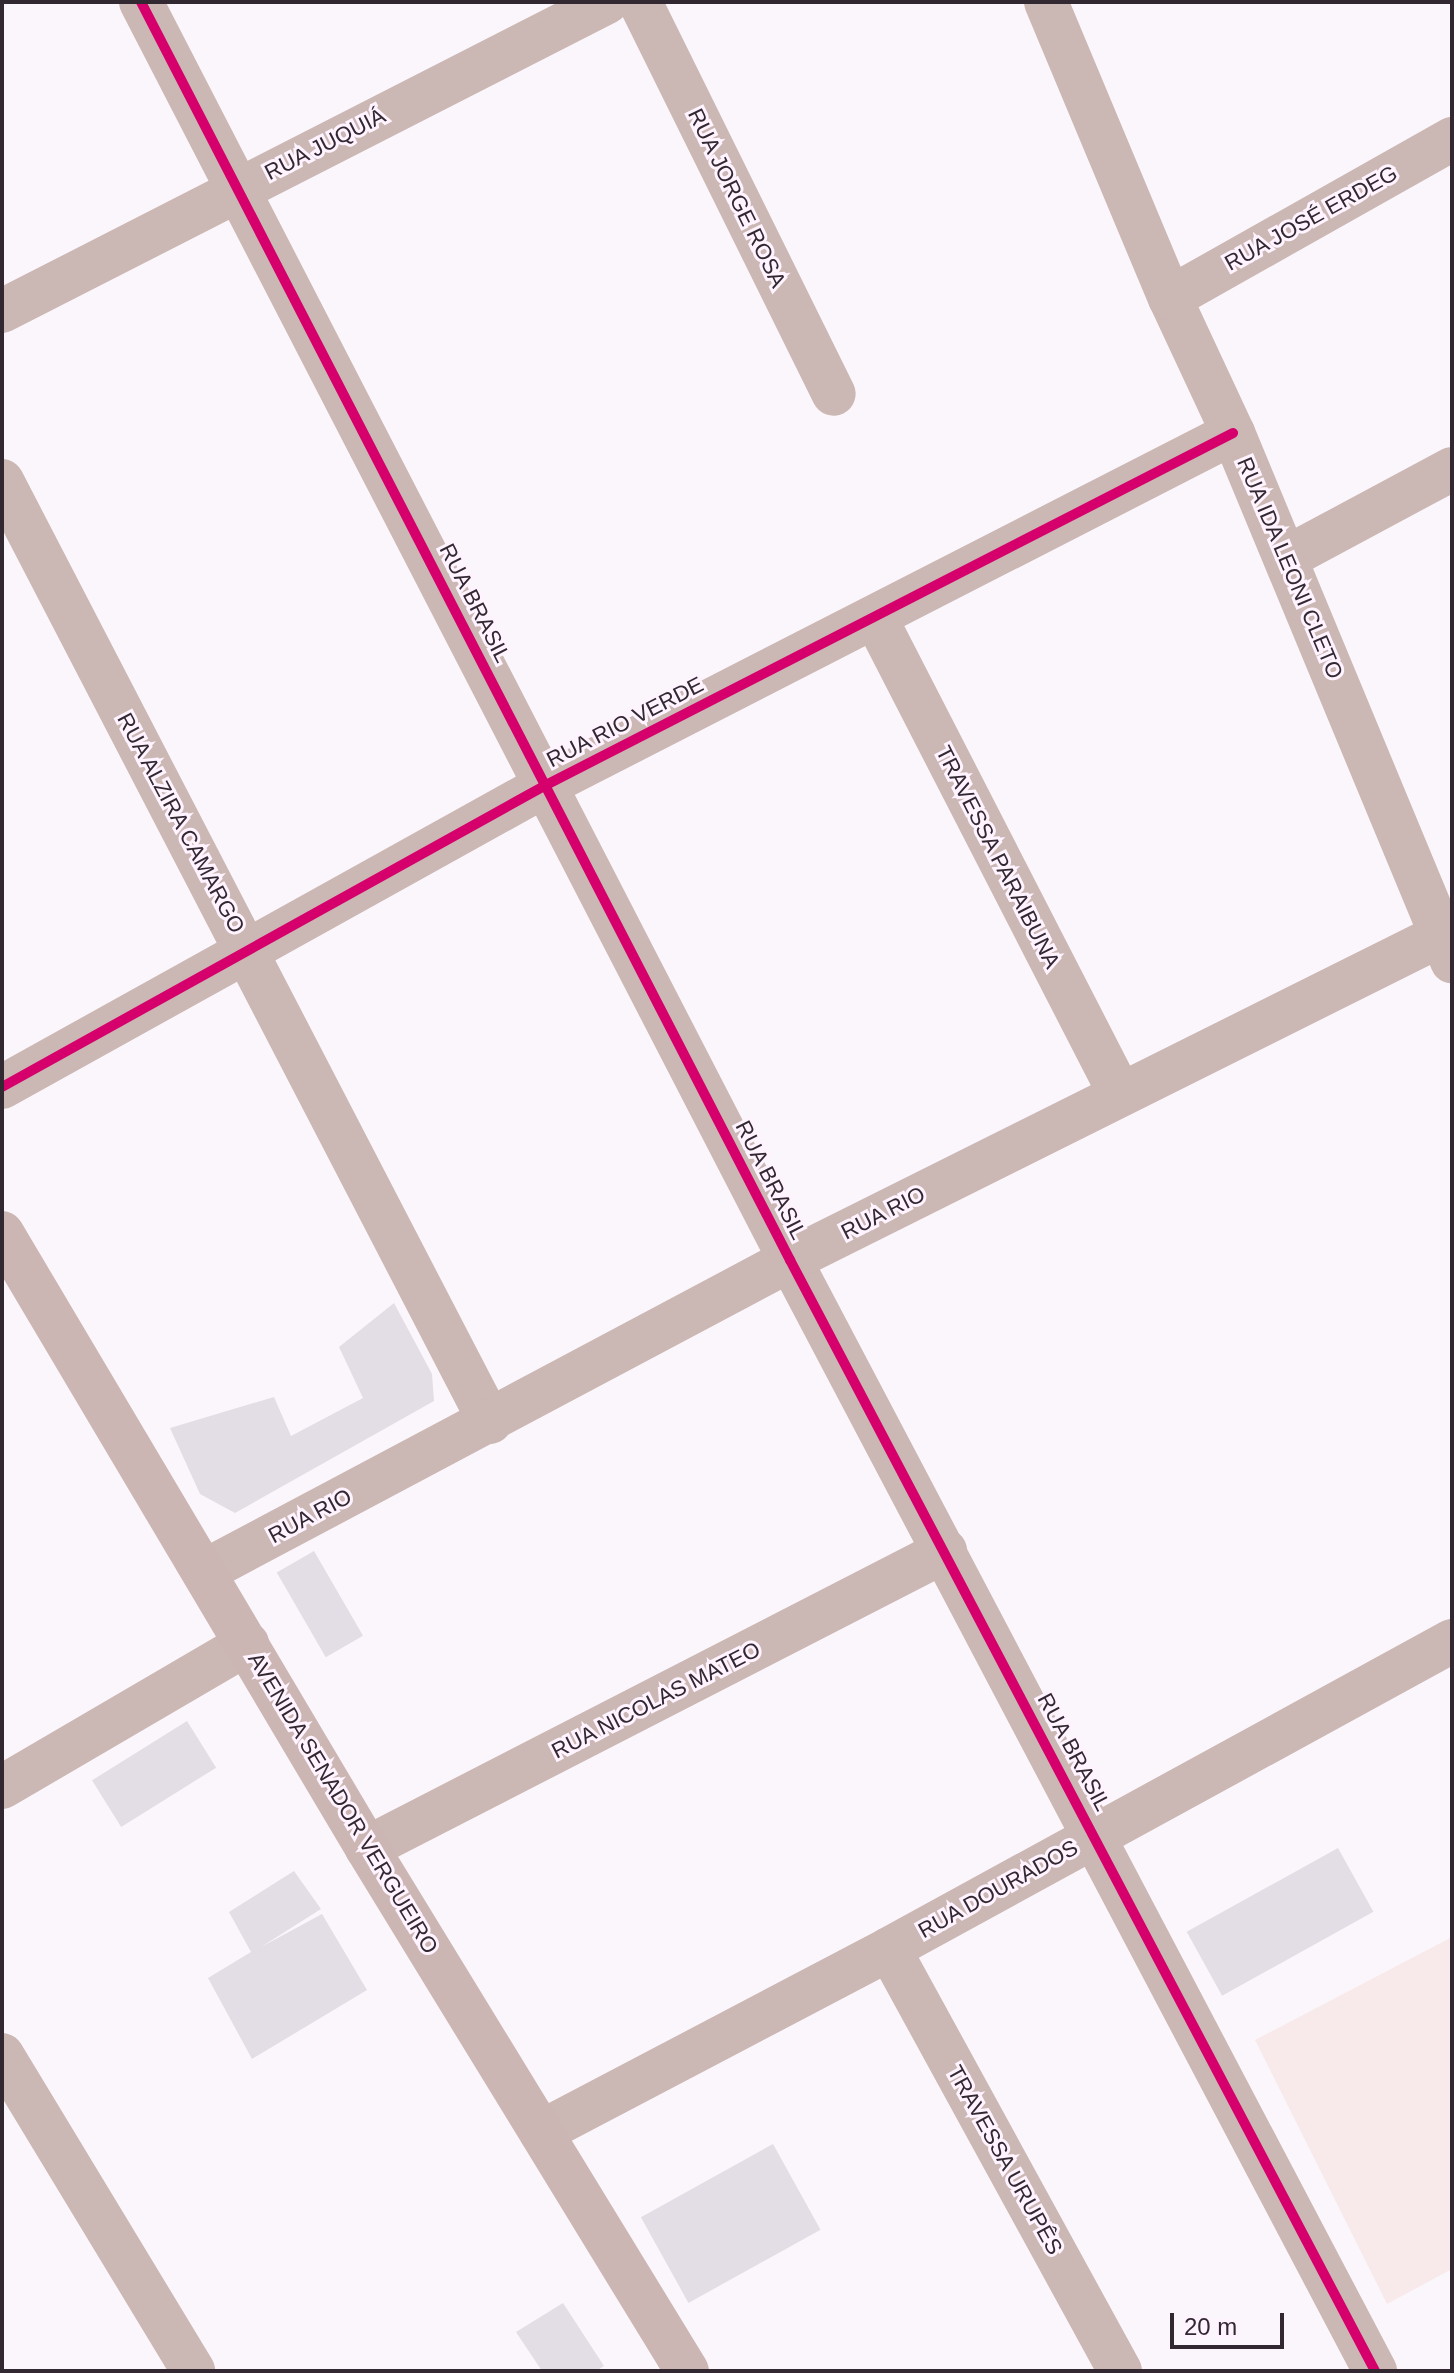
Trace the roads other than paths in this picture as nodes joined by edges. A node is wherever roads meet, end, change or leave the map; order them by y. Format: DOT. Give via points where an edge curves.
graph roads {
  1 [pos="141,2"];
  2 [pos="607,2"];
  3 [pos="640,2"];
  4 [pos="1046,2"];
  5 [pos="1452,139"];
  6 [pos="240,187"];
  7 [pos="1170,298"];
  8 [pos="2,311"];
  9 [pos="834,394"];
  10 [pos="1233,433"];
  11 [pos="1452,469"];
  12 [pos="2,481"];
  13 [pos="1286,558"];
  14 [pos="876,619"];
  15 [pos="546,785"];
  16 [pos="1437,878"];
  17 [pos="247,948"];
  18 [pos="1446,948"];
  19 [pos="2,1087"];
  20 [pos="1120,1094"];
  21 [pos="2,1233"];
  22 [pos="790,1260"];
  23 [pos="490,1422"];
  24 [pos="945,1551"];
  25 [pos="205,1571"];
  26 [pos="1452,1641"];
  27 [pos="247,1644"];
  28 [pos="2,1787"];
  29 [pos="1096,1836"];
  30 [pos="367,1848"];
  31 [pos="889,1949"];
  32 [pos="2,2055"];
  33 [pos="541,2132"];
  34 [pos="193,2371"];
  35 [pos="687,2371"];
  36 [pos="1120,2371"];
  37 [pos="1375,2371"];
  1 -- 6 [label="street, RUA BRASIL"];
  2 -- 6 [label="street, RUA JUQUIÁ"];
  3 -- 9 [label="street, RUA JORGE ROSA"];
  4 -- 7 [label="street, RUA IDA LEONI CLETO"];
  5 -- 7 [label="street, RUA JOSÉ ERDEG"];
  6 -- 8 [label="street, RUA JUQUIÁ"];
  6 -- 15 [label="street, RUA BRASIL"];
  7 -- 10 [label="street, RUA IDA LEONI CLETO"];
  10 -- 13 [label="street, RUA IDA LEONI CLETO"];
  10 -- 14 [label="street, RUA RIO VERDE"];
  11 -- 13 [label="street"];
  12 -- 17 [label="street, RUA ALZIRA CAMARGO"];
  13 -- 16 [label="street, RUA IDA LEONI CLETO"];
  14 -- 15 [label="street, RUA RIO VERDE"];
  14 -- 20 [label="street, TRAVESSA PARAIBUNA"];
  15 -- 17 [label="street, RUA RIO VERDE"];
  15 -- 22 [label="street, RUA BRASIL"];
  16 -- 18 [label="street, RUA IDA LEONI CLETO"];
  17 -- 19 [label="street, RUA RIO VERDE"];
  17 -- 23 [label="street, RUA ALZIRA CAMARGO"];
  18 -- 20 [label="street, RUA RIO"];
  20 -- 22 [label="street, RUA RIO"];
  21 -- 25 [label="main road, AVENIDA SENADOR VERGUEIRO"];
  22 -- 23 [label="street, RUA RIO"];
  22 -- 24 [label="street, RUA BRASIL"];
  23 -- 25 [label="street, RUA RIO"];
  24 -- 29 [label="street, RUA BRASIL"];
  24 -- 30 [label="street, RUA NICOLAS MATEO"];
  25 -- 27 [label="main road, AVENIDA SENADOR VERGUEIRO"];
  26 -- 29 [label="street, RUA DOURADOS"];
  27 -- 28 [label="street"];
  27 -- 30 [label="main road, AVENIDA SENADOR VERGUEIRO"];
  29 -- 31 [label="street, RUA DOURADOS"];
  29 -- 37 [label="street, RUA BRASIL"];
  30 -- 33 [label="main road, AVENIDA SENADOR VERGUEIRO"];
  31 -- 33 [label="street, RUA DOURADOS"];
  31 -- 36 [label="street, TRAVESSA URUPÊS"];
  32 -- 34 [label="street"];
  33 -- 35 [label="main road, AVENIDA SENADOR VERGUEIRO"];
}
